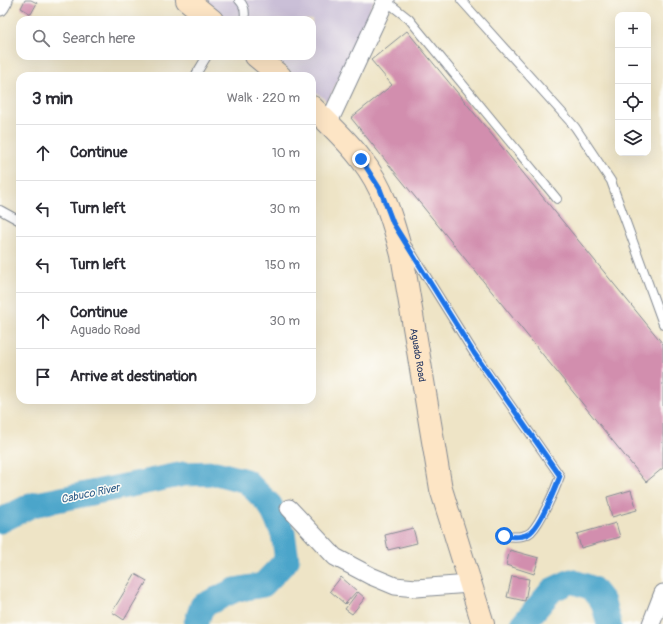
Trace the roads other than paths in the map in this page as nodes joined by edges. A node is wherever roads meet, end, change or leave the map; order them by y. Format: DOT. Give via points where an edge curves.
graph roads {
  1 [pos="4,0"];
  2 [pos="187,0"];
  3 [pos="239,0"];
  4 [pos="386,0"];
  5 [pos="461,0"];
  6 [pos="0,7"];
  7 [pos="207,16"];
  8 [pos="245,16"];
  9 [pos="205,60"];
  10 [pos="261,60"];
  11 [pos="197,72"];
  12 [pos="275,72"];
  13 [pos="317,116"];
  14 [pos="557,199"];
  15 [pos="0,210"];
  16 [pos="16,219"];
  17 [pos="393,223"];
  18 [pos="663,324"];
  19 [pos="289,508"];
  20 [pos="504,536"];
  21 [pos="470,584"];
  22 [pos="663,593"];
  23 [pos="483,624"];
  24 [pos="651,624"];
  1 -- 6 [label="street"];
  2 -- 7 [label="street"];
  3 -- 8 [label="lane" via="244,5"];
  4 -- 13 [label="street"];
  4 -- 14 [label="lane" via="409,19"];
  5 -- 18 [label="lane" via="575,127 611,181"];
  9 -- 11 [label="lane"];
  10 -- 12 [label="street"];
  13 -- 17 [label="street, Aguado Road" via="361,159 380,189"];
  15 -- 16 [label="lane"];
  17 -- 20 [label="lane" via="474,353 560,476 551,500 531,532 516,538"];
  17 -- 21 [label="street, Aguado Road" via="402,255 441,489"];
  19 -- 21 [label="street" via="335,558 371,576 395,586 416,588"];
  21 -- 23 [label="street, Aguado Road"];
  22 -- 24 [label="street"];
}
